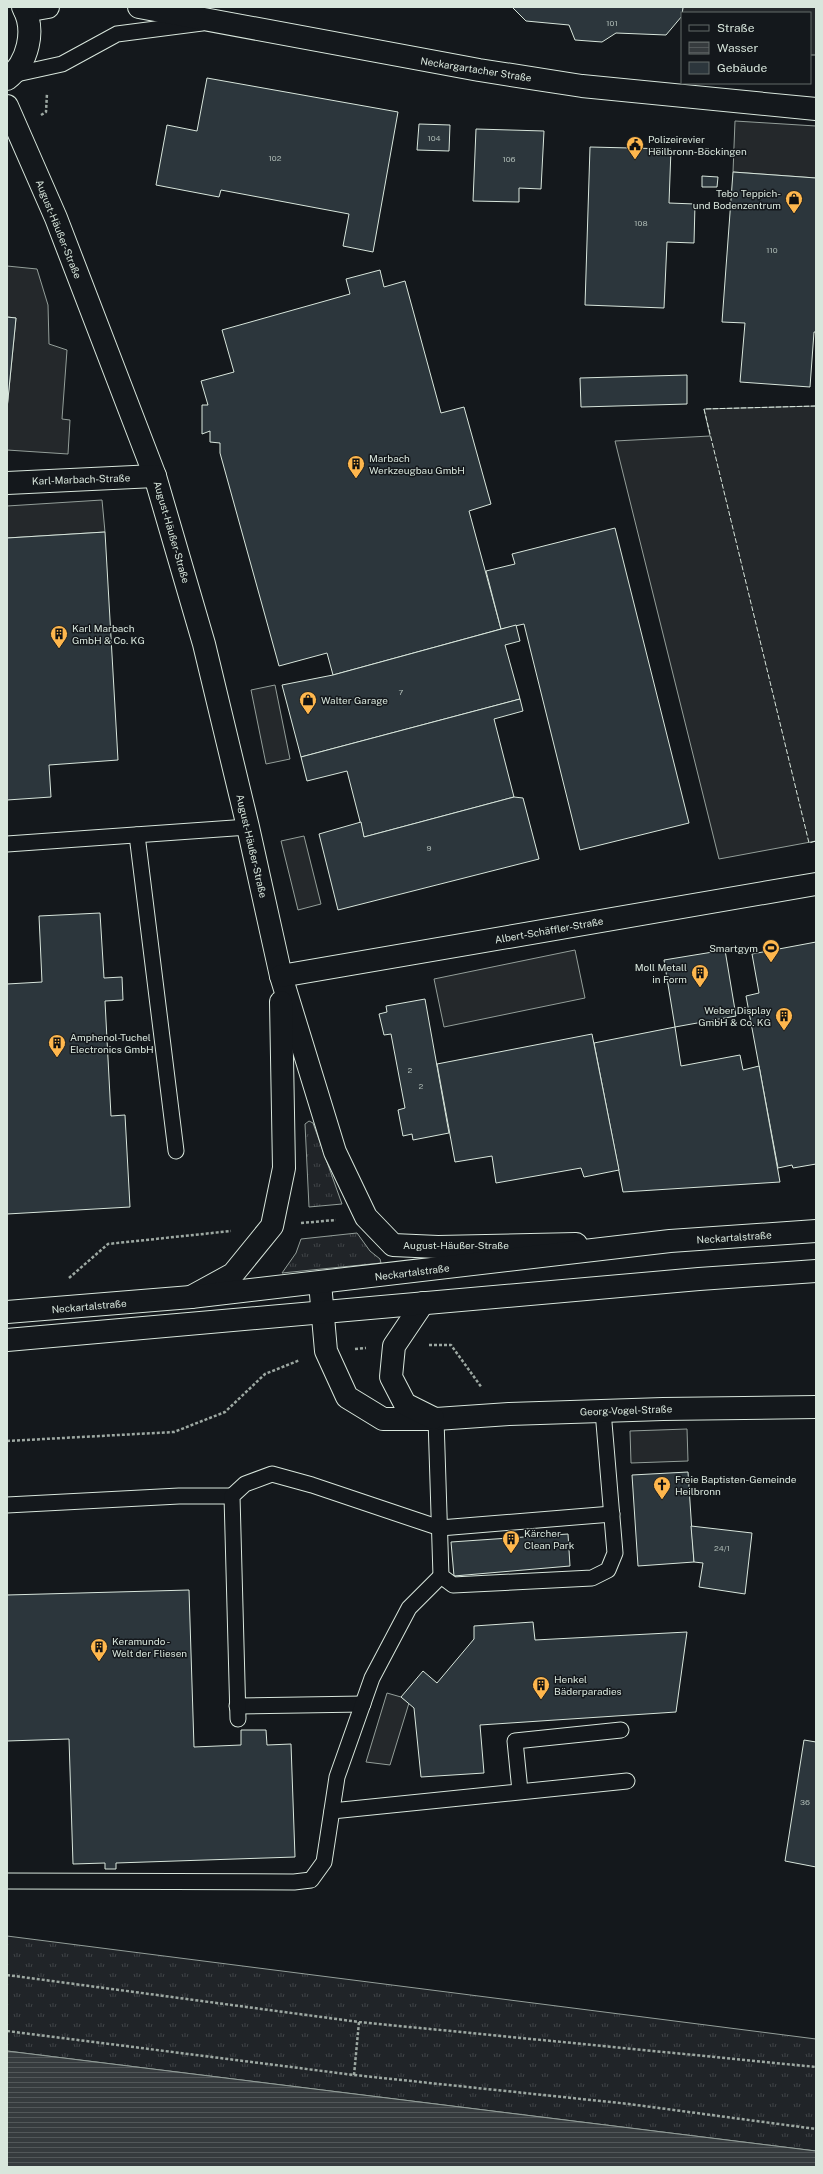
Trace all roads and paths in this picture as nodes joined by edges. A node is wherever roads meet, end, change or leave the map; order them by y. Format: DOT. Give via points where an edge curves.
graph roads {
  1 [pos="48,7"];
  2 [pos="139,7"];
  3 [pos="24,9"];
  4 [pos="212,15"];
  5 [pos="10,77"];
  6 [pos="7,106"];
  7 [pos="816,109"];
  8 [pos="155,476"];
  9 [pos="7,483"];
  10 [pos="248,827"];
  11 [pos="137,835"];
  12 [pos="7,844"];
  13 [pos="816,884"];
  14 [pos="281,976"];
  15 [pos="176,1151"];
  16 [pos="816,1231"];
  17 [pos="670,1242"];
  18 [pos="816,1271"];
  19 [pos="699,1279"];
  20 [pos="320,1283"];
  21 [pos="816,1286"];
  22 [pos="190,1298"];
  23 [pos="423,1304"];
  24 [pos="323,1311"];
  25 [pos="7,1312"];
  26 [pos="7,1340"];
  27 [pos="394,1346"];
  28 [pos="326,1351"];
  29 [pos="484,1390"];
  30 [pos="816,1407"];
  31 [pos="603,1411"];
  32 [pos="436,1419"];
  33 [pos="7,1441"];
  34 [pos="232,1496"];
  35 [pos="7,1506"];
  36 [pos="612,1514"];
  37 [pos="440,1528"];
  38 [pos="441,1576"];
  39 [pos="363,1704"];
  40 [pos="621,1730"];
  41 [pos="627,1781"];
  42 [pos="520,1791"];
  43 [pos="332,1811"];
  44 [pos="7,1881"];
  45 [pos="7,1975"];
  46 [pos="359,2022"];
  47 [pos="7,2031"];
  48 [pos="816,2067"];
  49 [pos="354,2074"];
  50 [pos="816,2129"];
  1 -- 3 [label="street"];
  2 -- 4 [label="street, Neckargartacher Straße"];
  3 -- 5 [label="street" via="29,27 28,45 23,61"];
  4 -- 5 [label="lane" via="117,34 62,64"];
  4 -- 7 [label="street, Neckargartacher Straße" via="479,70 576,85"];
  6 -- 8 [label="street, August-Häußer-Straße" via="56,218"];
  8 -- 9 [label="street, Karl-Marbach-Straße"];
  8 -- 10 [label="street, August-Häußer-Straße" via="204,644"];
  10 -- 11 [label="lane"];
  10 -- 14 [label="street, August-Häußer-Straße"];
  11 -- 12 [label="lane"];
  11 -- 15 [label="lane"];
  13 -- 14 [label="street, Albert-Schäffler-Straße"];
  14 -- 17 [label="street, August-Häußer-Straße" via="335,1152 366,1217 393,1244 438,1247"];
  14 -- 22 [label="street, August-Häußer-Straße" via="284,1168 272,1226 233,1274"];
  16 -- 17 [label="street, Neckartalstraße"];
  17 -- 20 [label="street, Neckartalstraße"];
  18 -- 19 [label="street"];
  19 -- 21 [label="street"];
  19 -- 23 [label="street"];
  20 -- 22 [label="street, Neckartalstraße"];
  20 -- 24 [label="street, Georg-Vogel-Straße"];
  22 -- 25 [label="street, Neckartalstraße"];
  23 -- 24 [label="street"];
  23 -- 27 [label="street, Georg-Vogel-Straße"];
  24 -- 26 [label="street"];
  24 -- 28 [label="street, Georg-Vogel-Straße"];
  27 -- 28 [label="path"];
  27 -- 29 [label="path" via="451,1344"];
  27 -- 32 [label="street, Georg-Vogel-Straße" via="391,1377 405,1404"];
  28 -- 32 [label="street, Georg-Vogel-Straße" via="347,1397 383,1420"];
  28 -- 33 [label="path" via="265,1374 225,1412 174,1432"];
  30 -- 31 [label="street, Georg-Vogel-Straße"];
  31 -- 32 [label="street, Georg-Vogel-Straße"];
  31 -- 36 [label="lane"];
  32 -- 37 [label="lane"];
  34 -- 35 [label="lane" via="179,1496"];
  34 -- 37 [label="lane" via="245,1484 272,1474 312,1484"];
  34 -- 39 [label="lane" via="237,1712"];
  36 -- 37 [label="lane"];
  36 -- 38 [label="lane" via="615,1553 608,1570 592,1578 453,1584"];
  37 -- 38 [label="lane"];
  38 -- 39 [label="lane" via="409,1608 372,1678"];
  39 -- 43 [label="lane" via="337,1777"];
  40 -- 42 [label="lane" via="515,1741"];
  41 -- 42 [label="lane"];
  42 -- 43 [label="lane"];
  43 -- 44 [label="lane" via="324,1862 311,1880"];
  45 -- 46 [label="path"];
  46 -- 48 [label="path"];
  46 -- 49 [label="path"];
  47 -- 49 [label="path"];
  49 -- 50 [label="path" via="629,2104"];
}
